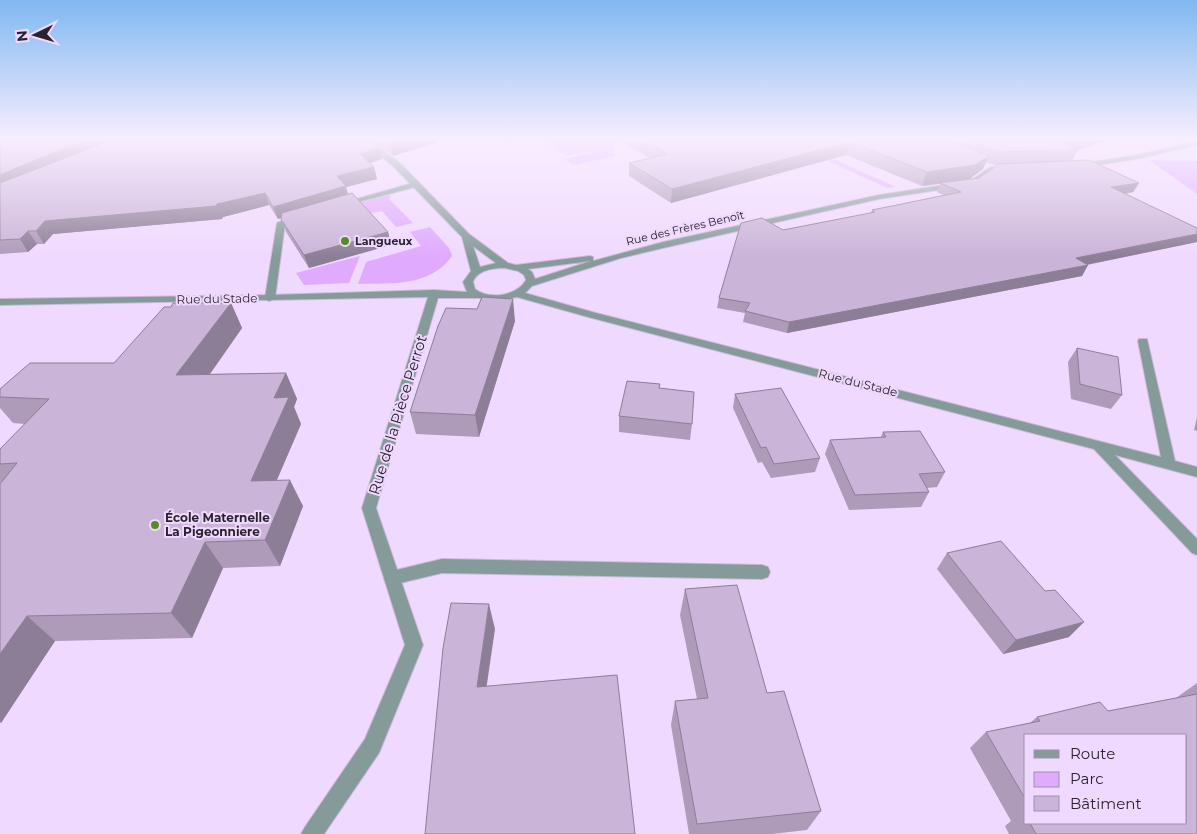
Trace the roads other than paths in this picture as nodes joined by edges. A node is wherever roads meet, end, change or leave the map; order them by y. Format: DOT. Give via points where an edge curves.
graph roads {
  1 [pos="411,179"];
  2 [pos="977,179"];
  3 [pos="416,184"];
  4 [pos="335,206"];
  5 [pos="307,214"];
  6 [pos="466,236"];
  7 [pos="618,256"];
  8 [pos="505,265"];
  9 [pos="518,267"];
  10 [pos="476,271"];
  11 [pos="469,281"];
  12 [pos="530,284"];
  13 [pos="434,293"];
  14 [pos="519,294"];
  15 [pos="479,295"];
  16 [pos="270,298"];
  17 [pos="0,302"];
  18 [pos="1143,341"];
  19 [pos="1099,446"];
  20 [pos="1169,464"];
  21 [pos="1197,472"];
  22 [pos="1197,549"];
  23 [pos="762,572"];
  24 [pos="392,578"];
  25 [pos="312,834"];
  1 -- 3 [label="street"];
  2 -- 7 [label="street, Rue des Frères Benoît" via="972,183 879,197"];
  3 -- 4 [label="street"];
  3 -- 6 [label="street"];
  5 -- 16 [label="street" via="281,223"];
  6 -- 8 [label="street"];
  6 -- 10 [label="street"];
  7 -- 9 [label="street, Rue des Frères Benoît"];
  7 -- 12 [label="street, Rue des Frères Benoît"];
  8 -- 9 [label="street, Rue des Frères Benoît"];
  8 -- 10 [label="street"];
  9 -- 12 [label="street" via="528,273"];
  10 -- 11 [label="street"];
  11 -- 13 [label="street, Rue du Stade"];
  11 -- 15 [label="street" via="468,286"];
  12 -- 14 [label="street"];
  13 -- 15 [label="street, Rue du Stade"];
  13 -- 16 [label="street, Rue du Stade"];
  13 -- 24 [label="street, Rue de la Pièce Perrot" via="369,508"];
  14 -- 15 [label="street, Rue du Stade" via="498,298"];
  14 -- 19 [label="street, Rue du Stade"];
  16 -- 17 [label="street, Rue du Stade"];
  18 -- 20 [label="street"];
  19 -- 20 [label="street, Rue du Stade"];
  19 -- 22 [label="street"];
  20 -- 21 [label="street, Rue du Stade"];
  23 -- 24 [label="street" via="442,566"];
  24 -- 25 [label="street, Rue de la Pièce Perrot" via="414,645 372,746"];
}
